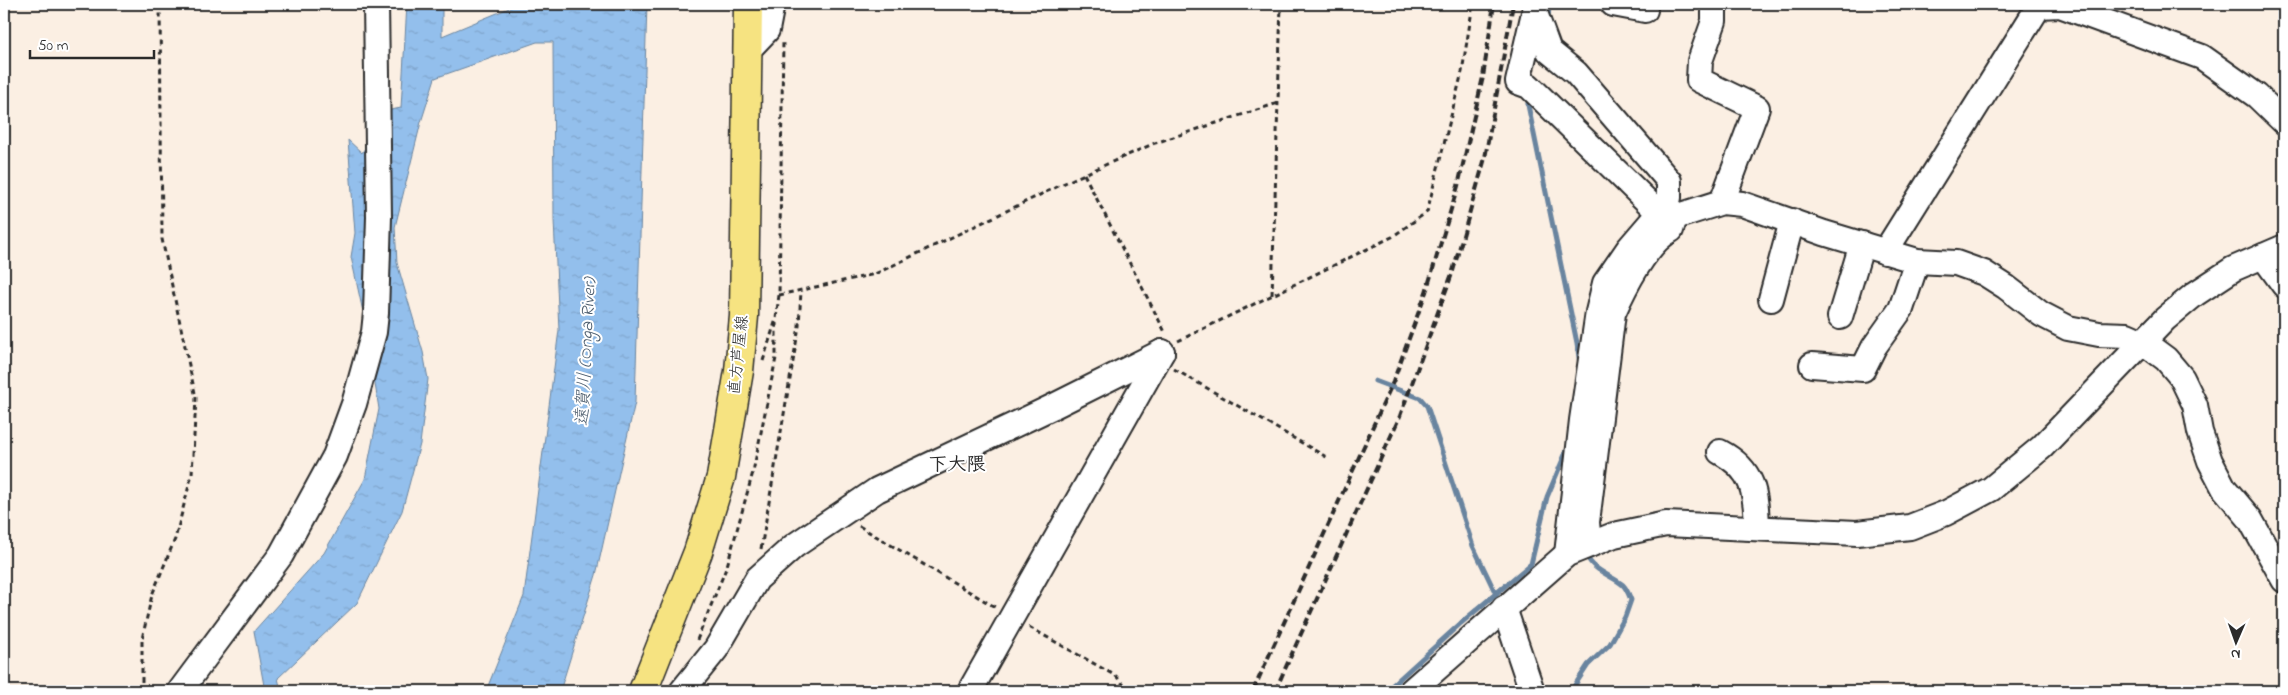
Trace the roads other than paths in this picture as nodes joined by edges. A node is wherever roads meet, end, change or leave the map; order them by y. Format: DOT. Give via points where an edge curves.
graph roads {
  1 [pos="376,4"];
  2 [pos="748,4"];
  3 [pos="772,4"];
  4 [pos="1613,4"];
  5 [pos="1714,4"];
  6 [pos="1536,9"];
  7 [pos="1645,10"];
  8 [pos="748,50"];
  9 [pos="2284,122"];
  10 [pos="1722,202"];
  11 [pos="1667,215"];
  12 [pos="1792,221"];
  13 [pos="1862,244"];
  14 [pos="2284,247"];
  15 [pos="1885,252"];
  16 [pos="2263,256"];
  17 [pos="1917,261"];
  18 [pos="2284,285"];
  19 [pos="1771,299"];
  20 [pos="1840,317"];
  21 [pos="2143,342"];
  22 [pos="1812,365"];
  23 [pos="1596,380"];
  24 [pos="1720,452"];
  25 [pos="1757,528"];
  26 [pos="1589,545"];
  27 [pos="1567,554"];
  28 [pos="2284,580"];
  29 [pos="1504,608"];
  30 [pos="180,691"];
  31 [pos="643,691"];
  32 [pos="682,691"];
  33 [pos="970,691"];
  34 [pos="1411,691"];
  35 [pos="1532,691"];
  1 -- 30 [label="street" via="379,207 376,313 374,332 354,404 335,456 281,555"];
  2 -- 8 [label="main road, 直方芦屋線"];
  3 -- 8 [label="street" via="767,30"];
  4 -- 7 [label="street"];
  5 -- 10 [label="street" via="1714,21 1700,61 1699,80 1757,108"];
  6 -- 11 [label="street" via="1548,51 1576,73 1669,181"];
  6 -- 11 [label="street" via="1518,82 1529,86"];
  8 -- 31 [label="main road, 直方芦屋線" via="744,316 739,371 721,477 698,552"];
  9 -- 15 [label="street" via="2257,96 2202,57 2060,5 2039,6"];
  10 -- 11 [label="street"];
  10 -- 12 [label="street" via="1742,204"];
  11 -- 23 [label="street" via="1671,230 1662,235 1627,281 1613,313"];
  12 -- 13 [label="street"];
  12 -- 19 [label="street"];
  13 -- 15 [label="street"];
  13 -- 20 [label="street"];
  14 -- 16 [label="street"];
  15 -- 17 [label="street"];
  16 -- 18 [label="street"];
  16 -- 21 [label="street" via="2194,294"];
  17 -- 21 [label="street" via="1956,263 1984,273 2041,314 2068,328 2127,335"];
  17 -- 22 [label="street" via="1901,309 1863,369"];
  21 -- 25 [label="street" via="2042,447 1991,489 1946,513 1910,527 1857,533"];
  21 -- 28 [label="street" via="2182,378 2195,405 2210,461 2224,488 2250,520"];
  23 -- 26 [label="street" via="1587,522"];
  23 -- 27 [label="street"];
  24 -- 25 [label="street" via="1744,470 1752,482"];
  25 -- 26 [label="street" via="1666,524 1614,535"];
  26 -- 27 [label="street"];
  27 -- 29 [label="street"];
  29 -- 34 [label="street"];
  29 -- 35 [label="street"];
  32 -- 33 [label="street" via="716,649 757,579 794,546 877,490 1164,352"];
}
